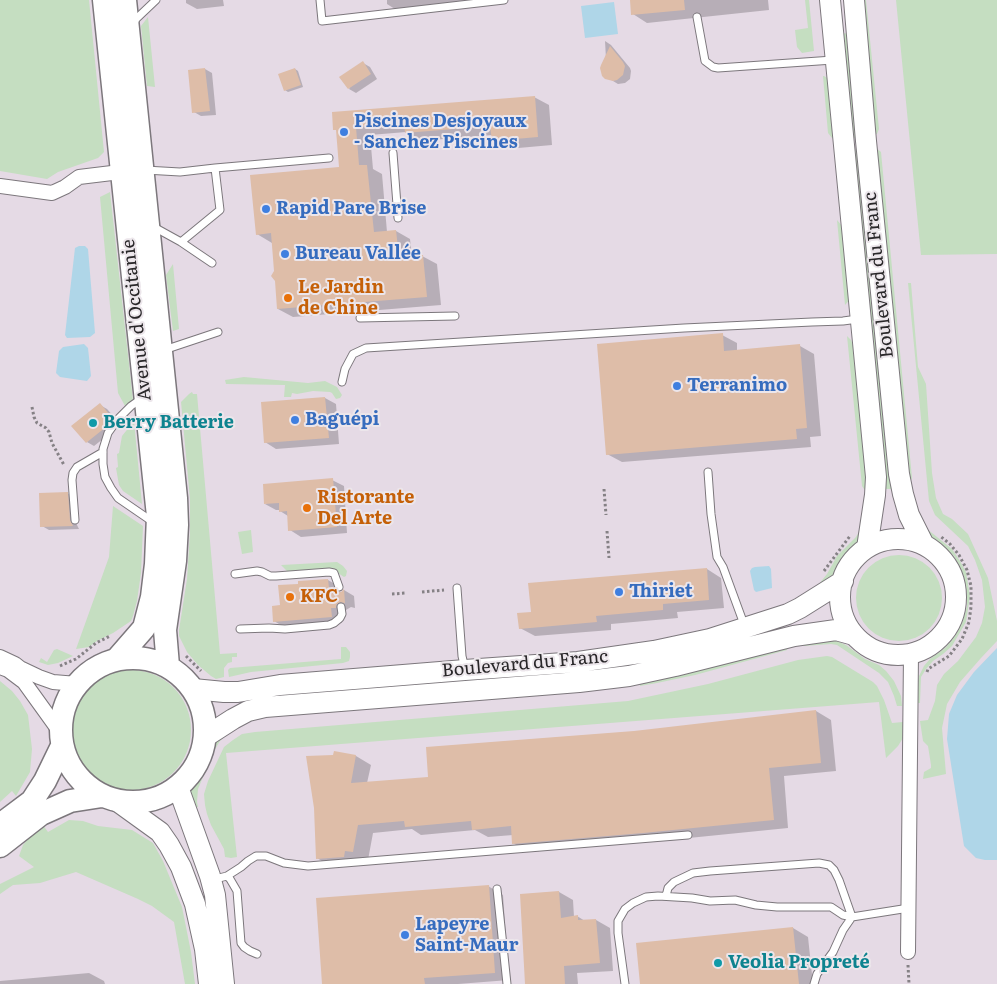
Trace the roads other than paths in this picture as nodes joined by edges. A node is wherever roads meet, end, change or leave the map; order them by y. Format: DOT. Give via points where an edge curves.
graph roads {
  1 [pos="104,0"];
  2 [pos="125,0"];
  3 [pos="156,0"];
  4 [pos="320,0"];
  5 [pos="504,0"];
  6 [pos="830,0"];
  7 [pos="854,0"];
  8 [pos="697,17"];
  9 [pos="129,35"];
  10 [pos="836,60"];
  11 [pos="393,152"];
  12 [pos="329,158"];
  13 [pos="215,168"];
  14 [pos="132,171"];
  15 [pos="0,186"];
  16 [pos="398,218"];
  17 [pos="148,224"];
  18 [pos="181,242"];
  19 [pos="212,263"];
  20 [pos="455,316"];
  21 [pos="360,318"];
  22 [pos="861,319"];
  23 [pos="218,332"];
  24 [pos="161,352"];
  25 [pos="342,382"];
  26 [pos="145,396"];
  27 [pos="103,452"];
  28 [pos="708,472"];
  29 [pos="75,520"];
  30 [pos="157,525"];
  31 [pos="931,540"];
  32 [pos="867,548"];
  33 [pos="235,574"];
  34 [pos="843,581"];
  35 [pos="339,588"];
  36 [pos="456,588"];
  37 [pos="341,607"];
  38 [pos="745,628"];
  39 [pos="240,629"];
  40 [pos="854,635"];
  41 [pos="910,654"];
  42 [pos="0,657"];
  43 [pos="117,659"];
  44 [pos="176,660"];
  45 [pos="0,667"];
  46 [pos="465,670"];
  47 [pos="200,682"];
  48 [pos="77,684"];
  49 [pos="205,738"];
  50 [pos="61,739"];
  51 [pos="178,787"];
  52 [pos="109,798"];
  53 [pos="0,825"];
  54 [pos="688,835"];
  55 [pos="0,846"];
  56 [pos="219,878"];
  57 [pos="497,889"];
  58 [pos="666,896"];
  59 [pos="909,908"];
  60 [pos="852,917"];
  61 [pos="908,952"];
  62 [pos="257,954"];
  63 [pos="209,984"];
  64 [pos="224,984"];
  65 [pos="506,984"];
  66 [pos="625,984"];
  67 [pos="814,984"];
  1 -- 14 [label="main road, Avenue d'Occitanie"];
  2 -- 9 [label="main road, Avenue d'Occitanie"];
  3 -- 9 [label="lane" via="136,19"];
  4 -- 5 [label="lane" via="322,21"];
  6 -- 10 [label="street, Boulevard du Franc"];
  7 -- 31 [label="street, Boulevard du Franc" via="899,474 908,515"];
  8 -- 10 [label="lane" via="705,61 713,67"];
  9 -- 14 [label="main road, Avenue d'Occitanie"];
  10 -- 22 [label="street, Boulevard du Franc"];
  11 -- 16 [label="lane"];
  12 -- 13 [label="lane"];
  13 -- 14 [label="lane" via="180,172"];
  13 -- 18 [label="lane" via="220,210"];
  14 -- 15 [label="street" via="79,177 52,193"];
  14 -- 17 [label="main road, Avenue d'Occitanie"];
  14 -- 26 [label="main road, Avenue d'Occitanie"];
  17 -- 18 [label="lane"];
  17 -- 24 [label="main road, Avenue d'Occitanie"];
  18 -- 19 [label="lane"];
  20 -- 21 [label="lane"];
  22 -- 25 [label="lane" via="366,348 353,354"];
  22 -- 32 [label="street, Boulevard du Franc" via="876,477"];
  23 -- 24 [label="lane"];
  24 -- 44 [label="main road, Avenue d'Occitanie" via="177,525 164,630"];
  26 -- 27 [label="lane" via="118,419 108,433"];
  26 -- 30 [label="main road, Avenue d'Occitanie"];
  27 -- 29 [label="lane" via="77,467 73,473"];
  27 -- 30 [label="lane" via="105,477 114,493"];
  28 -- 38 [label="lane" via="717,557"];
  30 -- 43 [label="main road, Avenue d'Occitanie" via="152,597 144,628"];
  31 -- 32 [label="street" via="885,541"];
  31 -- 41 [label="street" via="952,574 956,594 954,614 945,632 930,646"];
  32 -- 34 [label="street" via="848,568"];
  33 -- 35 [label="lane" via="257,571 276,576 329,572 334,573"];
  34 -- 38 [label="street, Boulevard du Franc" via="788,614"];
  34 -- 40 [label="street" via="840,595 842,610"];
  36 -- 46 [label="lane"];
  37 -- 39 [label="lane" via="340,618 329,625"];
  38 -- 46 [label="street, Boulevard du Franc" via="710,639 578,662"];
  40 -- 41 [label="street" via="870,648 890,655"];
  40 -- 49 [label="street, Boulevard du Franc" via="836,630 794,636 629,676 264,707 240,715"];
  41 -- 59 [label="street"];
  42 -- 48 [label="street" via="39,678"];
  43 -- 44 [label="main road"];
  43 -- 48 [label="main road" via="96,668"];
  44 -- 47 [label="main road"];
  45 -- 50 [label="street" via="24,682"];
  46 -- 47 [label="street, Boulevard du Franc" via="280,685 238,692"];
  47 -- 49 [label="main road"];
  48 -- 50 [label="main road" via="61,718"];
  49 -- 51 [label="main road" via="195,767"];
  50 -- 52 [label="main road" via="76,775 90,788"];
  50 -- 53 [label="main road" via="45,781 32,801"];
  51 -- 52 [label="main road" via="151,800 138,802"];
  51 -- 56 [label="street"];
  52 -- 55 [label="main road" via="70,801 41,814"];
  52 -- 63 [label="street" via="160,832 181,867 195,904"];
  54 -- 56 [label="lane" via="308,866 256,856"];
  56 -- 62 [label="lane" via="230,879 237,890 241,942"];
  56 -- 64 [label="street" via="215,895"];
  57 -- 65 [label="lane"];
  58 -- 60 [label="lane" via="735,900 777,907 831,906"];
  58 -- 60 [label="lane" via="674,882 693,873 819,863 834,870"];
  58 -- 66 [label="lane" via="646,897 634,903 618,920"];
  59 -- 60 [label="lane"];
  59 -- 61 [label="street"];
  60 -- 67 [label="lane"];
}
